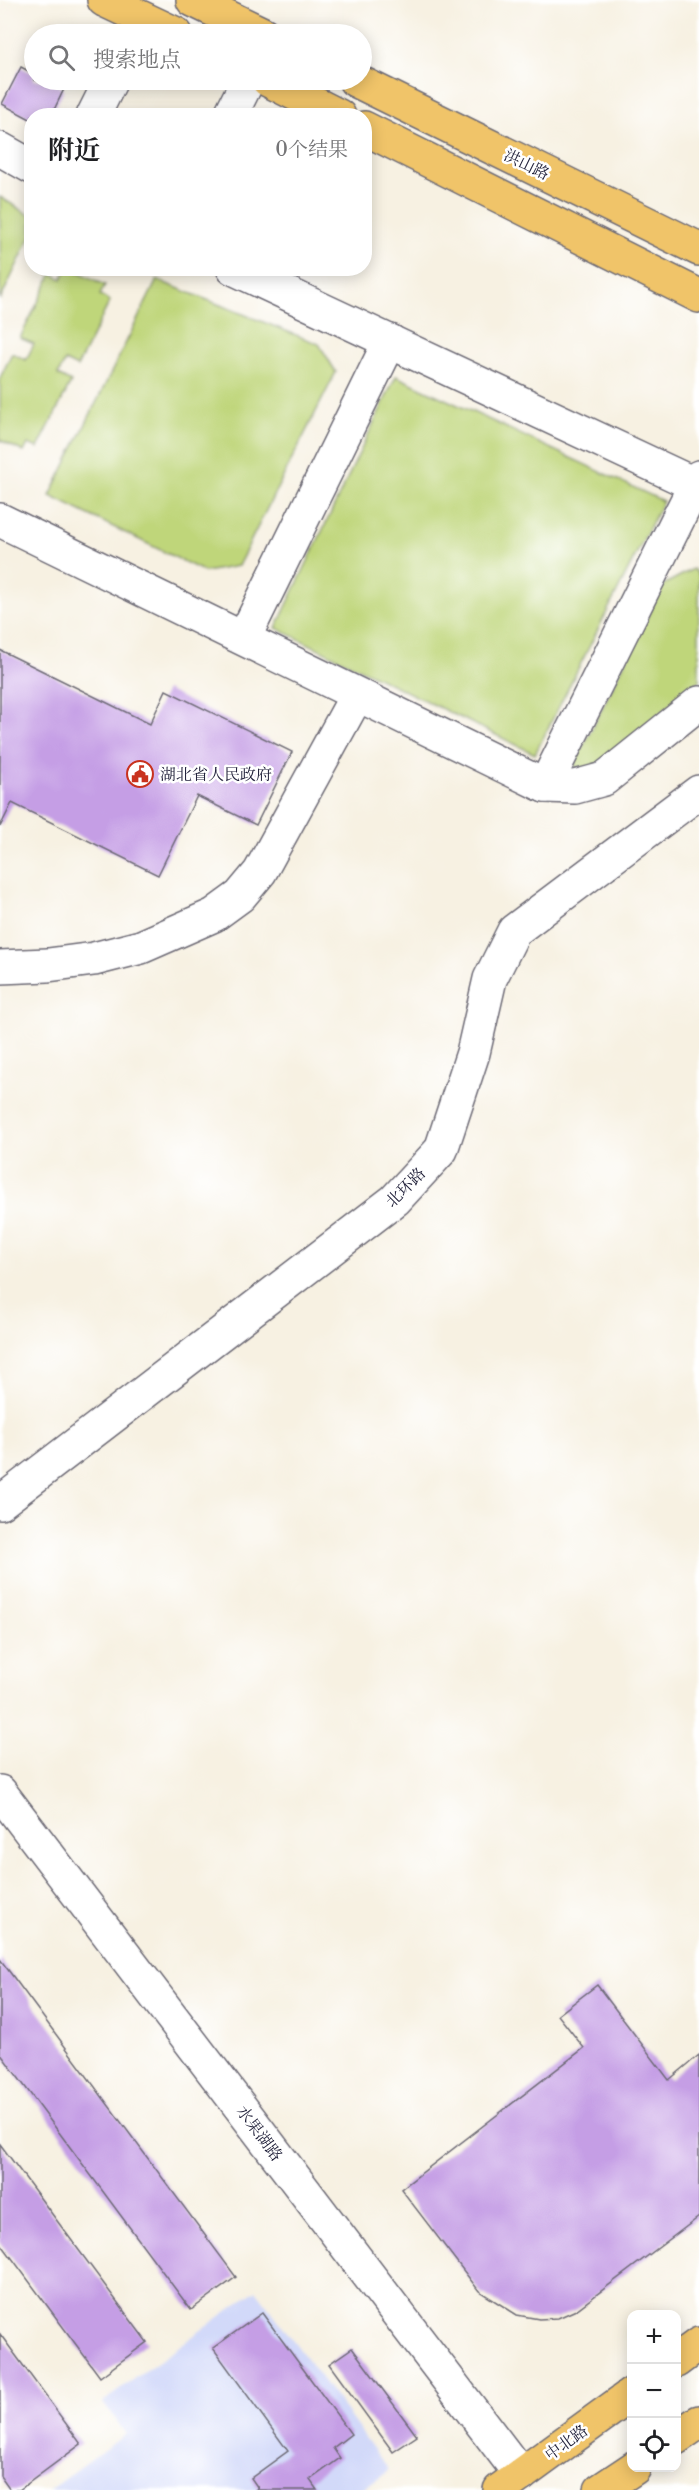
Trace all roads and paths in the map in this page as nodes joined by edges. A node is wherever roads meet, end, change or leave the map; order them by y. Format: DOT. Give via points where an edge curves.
graph roads {
  1 [pos="104,0"];
  2 [pos="193,0"];
  3 [pos="134,24"];
  4 [pos="242,24"];
  5 [pos="372,88"];
  6 [pos="106,90"];
  7 [pos="243,90"];
  8 [pos="288,90"];
  9 [pos="97,108"];
  10 [pos="234,108"];
  11 [pos="323,108"];
  12 [pos="372,132"];
  13 [pos="0,149"];
  14 [pos="24,162"];
  15 [pos="699,249"];
  16 [pos="250,276"];
  17 [pos="699,296"];
  18 [pos="390,341"];
  19 [pos="698,484"];
  20 [pos="0,520"];
  21 [pos="244,638"];
  22 [pos="357,695"];
  23 [pos="699,703"];
  24 [pos="545,786"];
  25 [pos="699,792"];
  26 [pos="0,967"];
  27 [pos="0,1503"];
  28 [pos="0,1792"];
  29 [pos="699,2344"];
  30 [pos="681,2357"];
  31 [pos="627,2398"];
  32 [pos="699,2422"];
  33 [pos="681,2435"];
  34 [pos="628,2472"];
  35 [pos="510,2482"];
  36 [pos="602,2490"];
  1 -- 3 [label="main road"];
  2 -- 4 [label="main road"];
  5 -- 15 [label="main road, 洪山路"];
  6 -- 9 [label="street"];
  7 -- 10 [label="street"];
  8 -- 11 [label="main road"];
  12 -- 17 [label="main road"];
  13 -- 14 [label="street"];
  16 -- 18 [label="street"];
  18 -- 19 [label="street"];
  18 -- 21 [label="street"];
  19 -- 24 [label="street"];
  20 -- 21 [label="street"];
  21 -- 22 [label="street"];
  22 -- 24 [label="street"];
  22 -- 26 [label="street" via="260,872 240,896 214,915 141,947 94,959"];
  23 -- 24 [label="street" via="604,779 575,787"];
  25 -- 27 [label="street, 北环路" via="514,932 490,979 473,1053 441,1150 395,1200"];
  28 -- 35 [label="street, 水果湖路"];
  29 -- 30 [label="main road"];
  31 -- 35 [label="main road, 中北路"];
  32 -- 33 [label="main road"];
  34 -- 36 [label="main road"];
}
